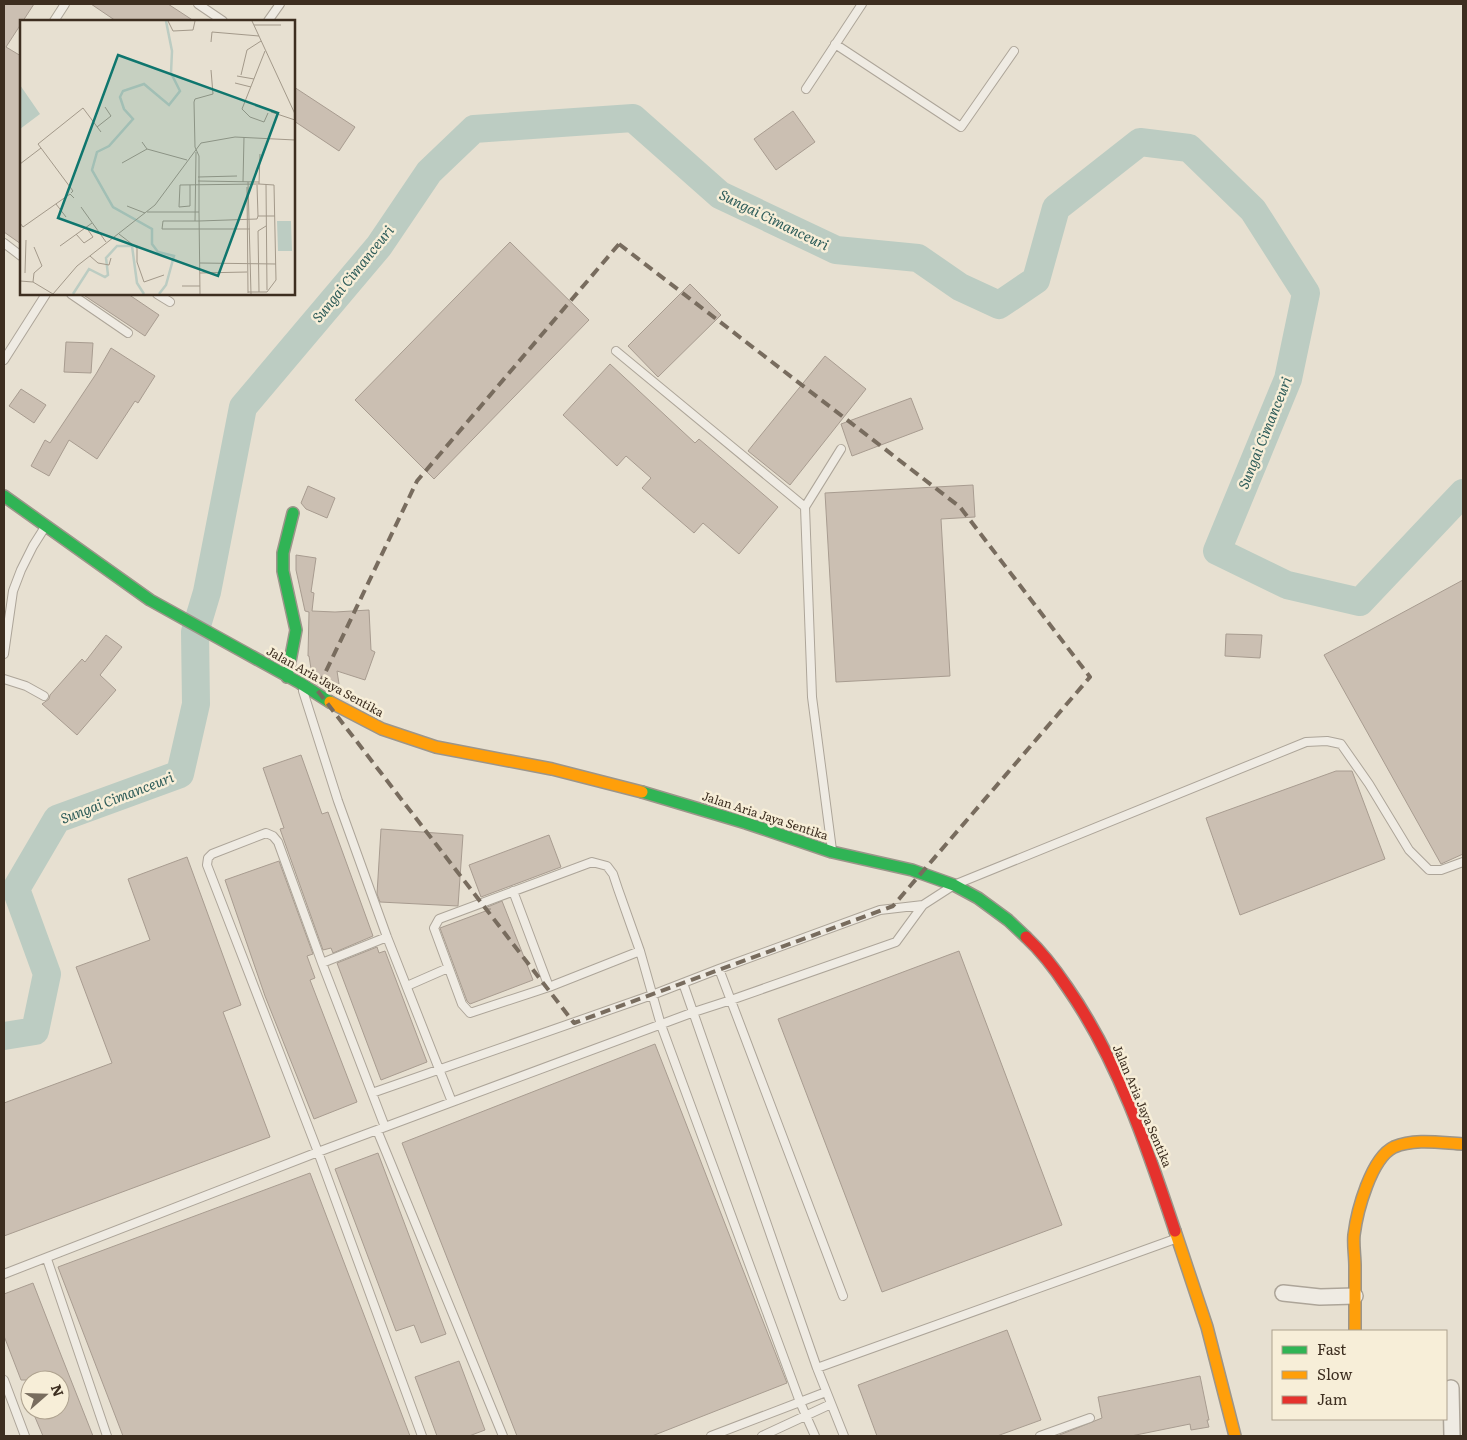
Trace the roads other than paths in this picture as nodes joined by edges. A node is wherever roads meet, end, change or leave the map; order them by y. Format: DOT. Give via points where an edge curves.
graph roads {
  1 [pos="65,4"];
  2 [pos="198,4"];
  3 [pos="280,4"];
  4 [pos="862,4"];
  5 [pos="55,20"];
  6 [pos="222,20"];
  7 [pos="269,20"];
  8 [pos="835,44"];
  9 [pos="1014,51"];
  10 [pos="806,89"];
  11 [pos="4,245"];
  12 [pos="20,255"];
  13 [pos="45,295"];
  14 [pos="72,295"];
  15 [pos="159,295"];
  16 [pos="170,302"];
  17 [pos="128,333"];
  18 [pos="616,351"];
  19 [pos="4,360"];
  20 [pos="841,449"];
  21 [pos="4,496"];
  22 [pos="805,507"];
  23 [pos="293,513"];
  24 [pos="45,527"];
  25 [pos="4,654"];
  26 [pos="287,677"];
  27 [pos="4,679"];
  28 [pos="300,683"];
  29 [pos="44,696"];
  30 [pos="832,852"];
  31 [pos="1463,862"];
  32 [pos="954,885"];
  33 [pos="513,891"];
  34 [pos="923,905"];
  35 [pos="388,937"];
  36 [pos="640,951"];
  37 [pos="322,963"];
  38 [pos="448,968"];
  39 [pos="719,969"];
  40 [pos="683,983"];
  41 [pos="407,986"];
  42 [pos="549,987"];
  43 [pos="652,995"];
  44 [pos="731,1000"];
  45 [pos="694,1012"];
  46 [pos="661,1025"];
  47 [pos="439,1069"];
  48 [pos="372,1093"];
  49 [pos="452,1102"];
  50 [pos="381,1128"];
  51 [pos="1463,1144"];
  52 [pos="318,1152"];
  53 [pos="1177,1238"];
  54 [pos="46,1259"];
  55 [pos="4,1274"];
  56 [pos="1283,1293"];
  57 [pos="843,1296"];
  58 [pos="1355,1296"];
  59 [pos="1354,1330"];
  60 [pos="817,1368"];
  61 [pos="4,1380"];
  62 [pos="1451,1388"];
  63 [pos="826,1392"];
  64 [pos="800,1402"];
  65 [pos="831,1404"];
  66 [pos="807,1416"];
  67 [pos="1090,1418"];
  68 [pos="25,1436"];
  69 [pos="107,1436"];
  70 [pos="422,1436"];
  71 [pos="502,1436"];
  72 [pos="711,1436"];
  73 [pos="762,1436"];
  74 [pos="815,1436"];
  75 [pos="844,1436"];
  76 [pos="1040,1436"];
  77 [pos="1235,1436"];
  78 [pos="1452,1436"];
  1 -- 5 [label="lane"];
  2 -- 6 [label="lane"];
  3 -- 7 [label="lane"];
  4 -- 8 [label="lane"];
  8 -- 9 [label="lane" via="962,127"];
  8 -- 10 [label="lane"];
  11 -- 12 [label="lane"];
  13 -- 19 [label="lane"];
  14 -- 17 [label="lane"];
  15 -- 16 [label="lane"];
  18 -- 22 [label="lane"];
  20 -- 22 [label="lane"];
  21 -- 24 [label="street, Jalan Aria Jaya Sentika"];
  22 -- 30 [label="lane" via="812,697"];
  23 -- 26 [label="street" via="283,553 283,571 296,630"];
  24 -- 25 [label="lane" via="13,591"];
  24 -- 26 [label="street, Jalan Aria Jaya Sentika" via="150,600"];
  26 -- 28 [label="street, Jalan Aria Jaya Sentika"];
  27 -- 29 [label="lane"];
  28 -- 30 [label="street, Jalan Aria Jaya Sentika" via="382,729 436,747 552,768 746,823"];
  28 -- 35 [label="lane" via="338,801"];
  30 -- 32 [label="street, Jalan Aria Jaya Sentika" via="912,870"];
  31 -- 32 [label="lane" via="1441,870 1429,870 1409,850 1341,744 1327,741 1306,742"];
  32 -- 34 [label="lane"];
  32 -- 53 [label="street, Jalan Aria Jaya Sentika" via="1008,920 1037,947 1084,1011 1117,1074 1154,1167"];
  33 -- 36 [label="lane" via="592,862 607,866 613,874"];
  33 -- 38 [label="lane" via="438,919 434,928"];
  33 -- 42 [label="lane"];
  34 -- 39 [label="lane" via="880,910"];
  34 -- 44 [label="lane" via="896,942"];
  35 -- 37 [label="lane"];
  35 -- 41 [label="lane"];
  36 -- 42 [label="lane"];
  36 -- 43 [label="lane"];
  37 -- 48 [label="lane"];
  37 -- 52 [label="lane" via="278,842 273,836 266,833 208,858 207,866"];
  38 -- 41 [label="lane"];
  38 -- 42 [label="lane" via="462,1004 470,1013"];
  39 -- 40 [label="lane"];
  39 -- 44 [label="lane"];
  40 -- 43 [label="lane"];
  40 -- 45 [label="lane"];
  41 -- 47 [label="lane"];
  43 -- 46 [label="lane"];
  43 -- 47 [label="lane"];
  44 -- 45 [label="lane"];
  44 -- 57 [label="lane"];
  45 -- 46 [label="lane"];
  45 -- 60 [label="lane"];
  46 -- 49 [label="lane"];
  46 -- 64 [label="lane"];
  47 -- 48 [label="lane"];
  47 -- 49 [label="lane"];
  48 -- 50 [label="lane"];
  49 -- 50 [label="lane"];
  50 -- 52 [label="lane"];
  50 -- 71 [label="lane"];
  51 -- 58 [label="street" via="1403,1144 1393,1147 1376,1164 1366,1187 1355,1232"];
  52 -- 54 [label="lane"];
  52 -- 70 [label="lane"];
  53 -- 60 [label="lane"];
  53 -- 77 [label="street, Jalan Aria Jaya Sentika" via="1207,1327"];
  54 -- 55 [label="lane"];
  54 -- 69 [label="lane"];
  56 -- 58 [label="street"];
  58 -- 59 [label="street"];
  60 -- 63 [label="lane"];
  61 -- 68 [label="lane"];
  62 -- 78 [label="street"];
  63 -- 64 [label="lane"];
  63 -- 65 [label="lane"];
  64 -- 66 [label="lane"];
  64 -- 72 [label="lane"];
  65 -- 66 [label="lane"];
  65 -- 75 [label="lane"];
  66 -- 73 [label="lane"];
  66 -- 74 [label="lane"];
  67 -- 76 [label="lane"];
}
